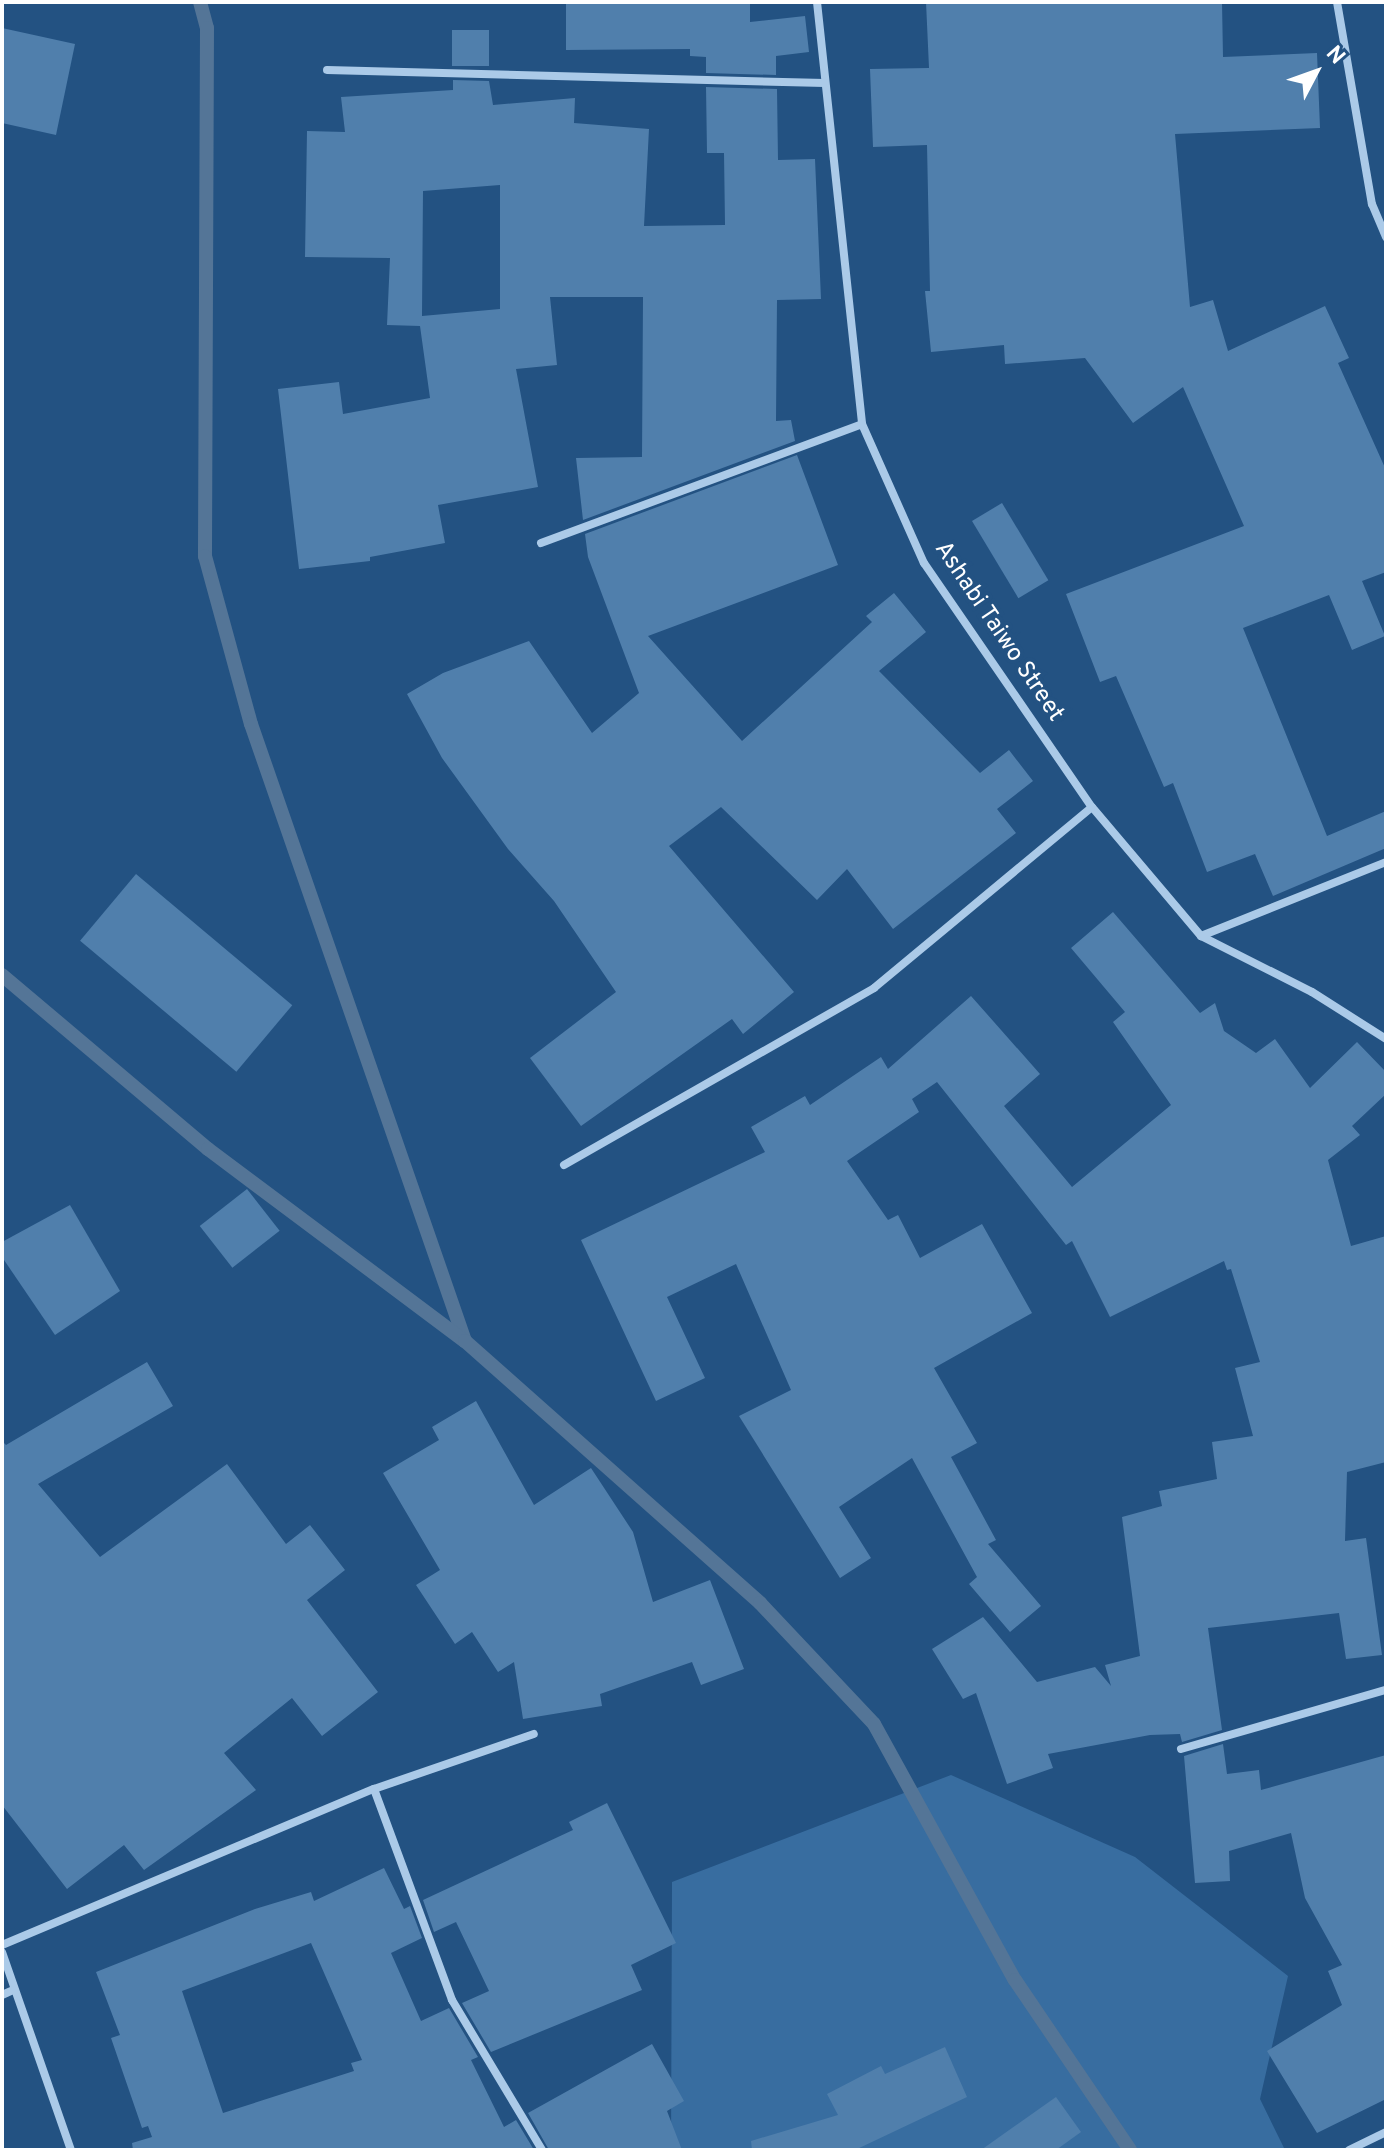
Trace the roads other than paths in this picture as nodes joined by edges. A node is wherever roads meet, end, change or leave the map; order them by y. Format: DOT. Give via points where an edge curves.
graph roads {
  1 [pos="817,2"];
  2 [pos="1337,2"];
  3 [pos="327,70"];
  4 [pos="825,83"];
  5 [pos="1386,237"];
  6 [pos="862,424"];
  7 [pos="541,543"];
  8 [pos="1092,807"];
  9 [pos="1386,862"];
  10 [pos="1201,936"];
  11 [pos="1386,1039"];
  12 [pos="564,1165"];
  13 [pos="1386,1690"];
  14 [pos="534,1734"];
  15 [pos="1181,1749"];
  16 [pos="374,1789"];
  17 [pos="2,1945"];
  18 [pos="2,1952"];
  19 [pos="13,1990"];
  20 [pos="2,1995"];
  21 [pos="1386,2132"];
  22 [pos="71,2150"];
  23 [pos="542,2150"];
  24 [pos="1349,2150"];
  1 -- 4 [label="street, Ashabi Taiwo Street"];
  2 -- 5 [label="street" via="1372,204"];
  3 -- 4 [label="street"];
  4 -- 6 [label="street, Ashabi Taiwo Street"];
  6 -- 7 [label="street"];
  6 -- 8 [label="street, Ashabi Taiwo Street" via="924,563"];
  8 -- 10 [label="street, Ashabi Taiwo Street"];
  8 -- 12 [label="street" via="874,988"];
  9 -- 10 [label="street"];
  10 -- 11 [label="street, Ashabi Taiwo Street" via="1312,992"];
  13 -- 15 [label="street"];
  14 -- 16 [label="street"];
  16 -- 17 [label="street"];
  16 -- 23 [label="street" via="452,2000"];
  18 -- 19 [label="street"];
  19 -- 20 [label="street"];
  19 -- 22 [label="street"];
  21 -- 24 [label="street"];
}
